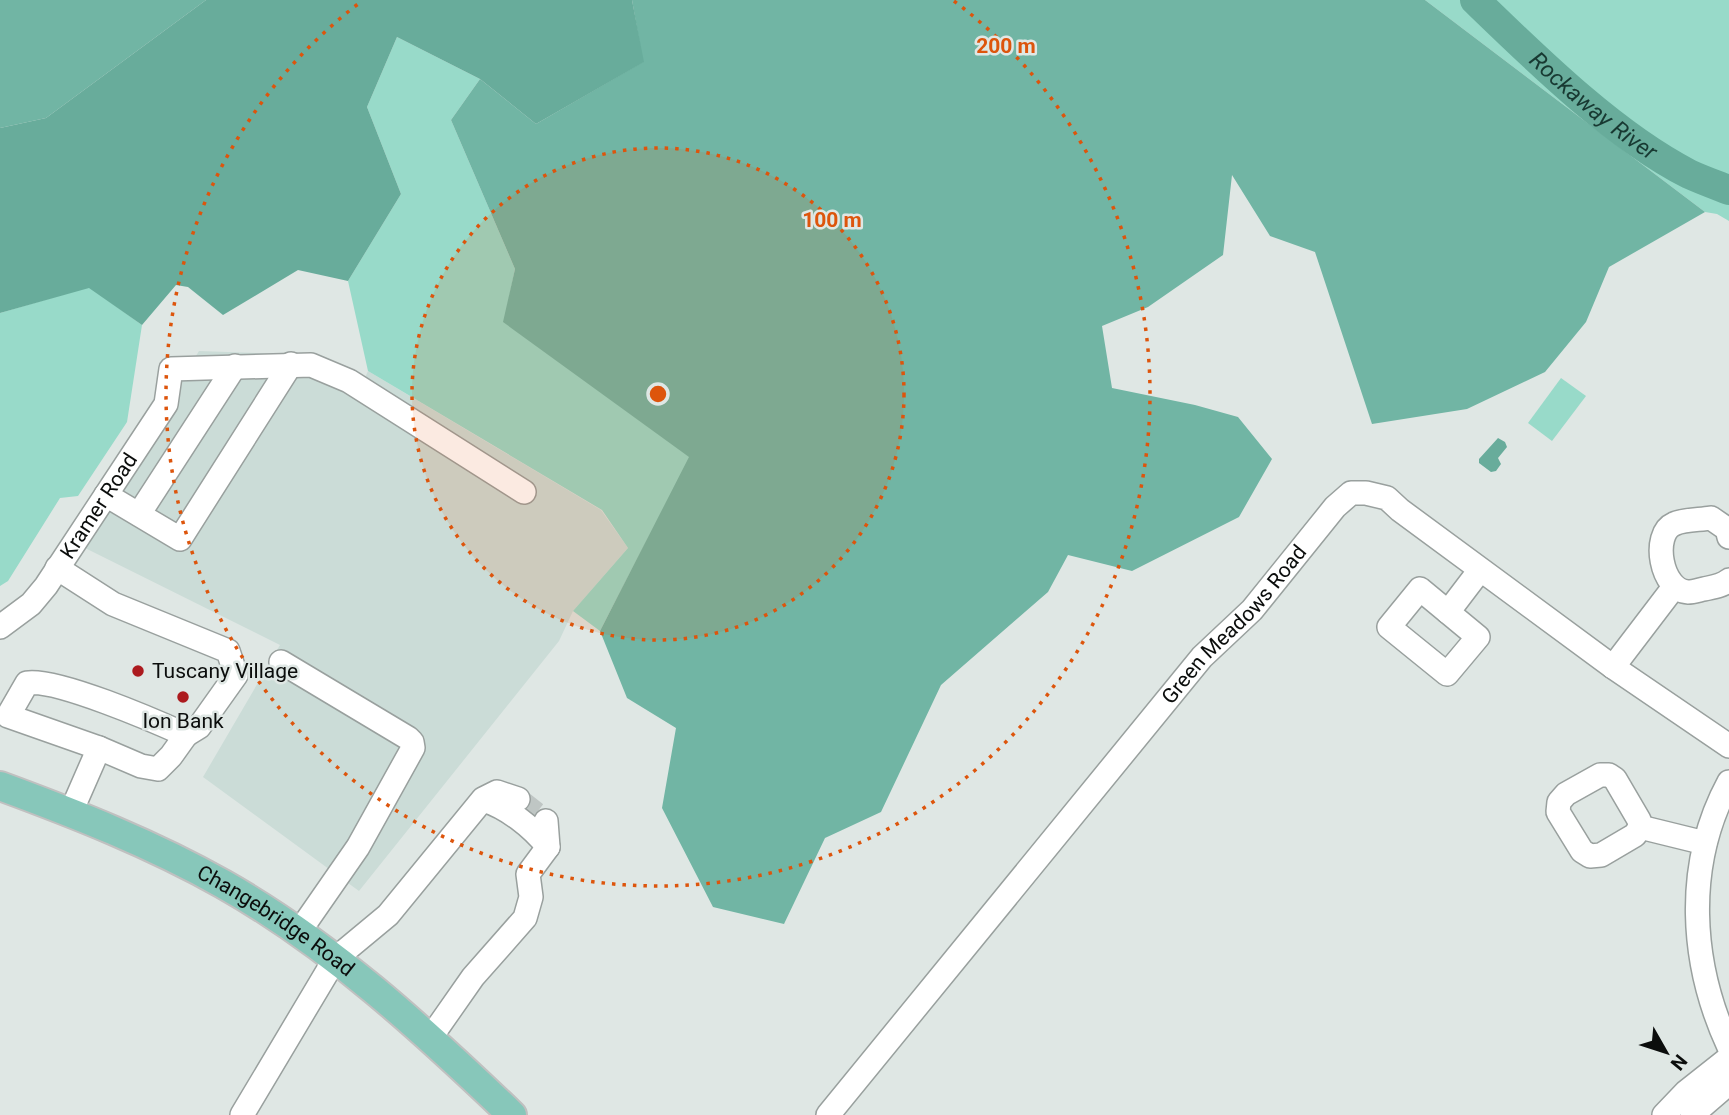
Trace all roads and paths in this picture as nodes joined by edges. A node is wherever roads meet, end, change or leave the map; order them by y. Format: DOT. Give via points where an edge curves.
graph roads {
  1 [pos="291,364"];
  2 [pos="235,366"];
  3 [pos="524,492"];
  4 [pos="106,495"];
  5 [pos="139,514"];
  6 [pos="1729,537"];
  7 [pos="57,568"];
  8 [pos="1480,570"];
  9 [pos="1729,580"];
  10 [pos="1674,587"];
  11 [pos="1448,612"];
  12 [pos="0,627"];
  13 [pos="281,662"];
  14 [pos="1613,667"];
  15 [pos="186,735"];
  16 [pos="1729,746"];
  17 [pos="99,748"];
  18 [pos="1729,782"];
  19 [pos="0,786"];
  20 [pos="483,799"];
  21 [pos="519,799"];
  22 [pos="71,813"];
  23 [pos="546,821"];
  24 [pos="1640,827"];
  25 [pos="1705,843"];
  26 [pos="548,847"];
  27 [pos="299,932"];
  28 [pos="335,959"];
  29 [pos="425,1032"];
  30 [pos="1729,1047"];
  31 [pos="1729,1058"];
  32 [pos="1729,1083"];
  33 [pos="242,1115"];
  34 [pos="512,1115"];
  35 [pos="828,1115"];
  36 [pos="1664,1115"];
  37 [pos="1692,1115"];
  1 -- 2 [label="street"];
  1 -- 3 [label="street" via="311,365 349,381"];
  1 -- 5 [label="street" via="180,539"];
  2 -- 4 [label="street, Kramer Road" via="172,369 166,404"];
  2 -- 5 [label="street"];
  4 -- 5 [label="street"];
  4 -- 7 [label="street, Kramer Road"];
  6 -- 10 [label="street" via="1727,528 1712,518 1674,524 1666,530 1661,539 1667,579"];
  7 -- 12 [label="street, Kramer Road" via="31,604"];
  7 -- 15 [label="street" via="113,604 228,651 236,675 200,727"];
  8 -- 11 [label="street"];
  8 -- 14 [label="street, Green Meadows Road"];
  8 -- 35 [label="street, Green Meadows Road" via="1387,498 1351,493 1252,610 1202,657"];
  9 -- 10 [label="street" via="1687,592"];
  10 -- 14 [label="street"];
  13 -- 27 [label="street" via="408,738 413,747 358,847"];
  14 -- 16 [label="street, Green Meadows Road"];
  15 -- 17 [label="street" via="158,769"];
  15 -- 17 [label="street" via="63,687 27,683 8,716"];
  17 -- 22 [label="street"];
  18 -- 25 [label="street"];
  19 -- 22 [label="main road, Changebridge Road"];
  20 -- 21 [label="street" via="498,792"];
  20 -- 26 [label="street" via="499,805"];
  20 -- 28 [label="street" via="388,915"];
  22 -- 27 [label="main road, Changebridge Road" via="174,858"];
  23 -- 26 [label="street"];
  24 -- 25 [label="street"];
  25 -- 30 [label="street" via="1696,915 1701,961 1704,982"];
  26 -- 29 [label="street" via="528,874 530,897 525,918"];
  27 -- 28 [label="main road, Changebridge Road"];
  28 -- 29 [label="main road, Changebridge Road"];
  28 -- 33 [label="street"];
  29 -- 34 [label="main road, Changebridge Road"];
  31 -- 36 [label="street"];
  32 -- 37 [label="street"];
}
